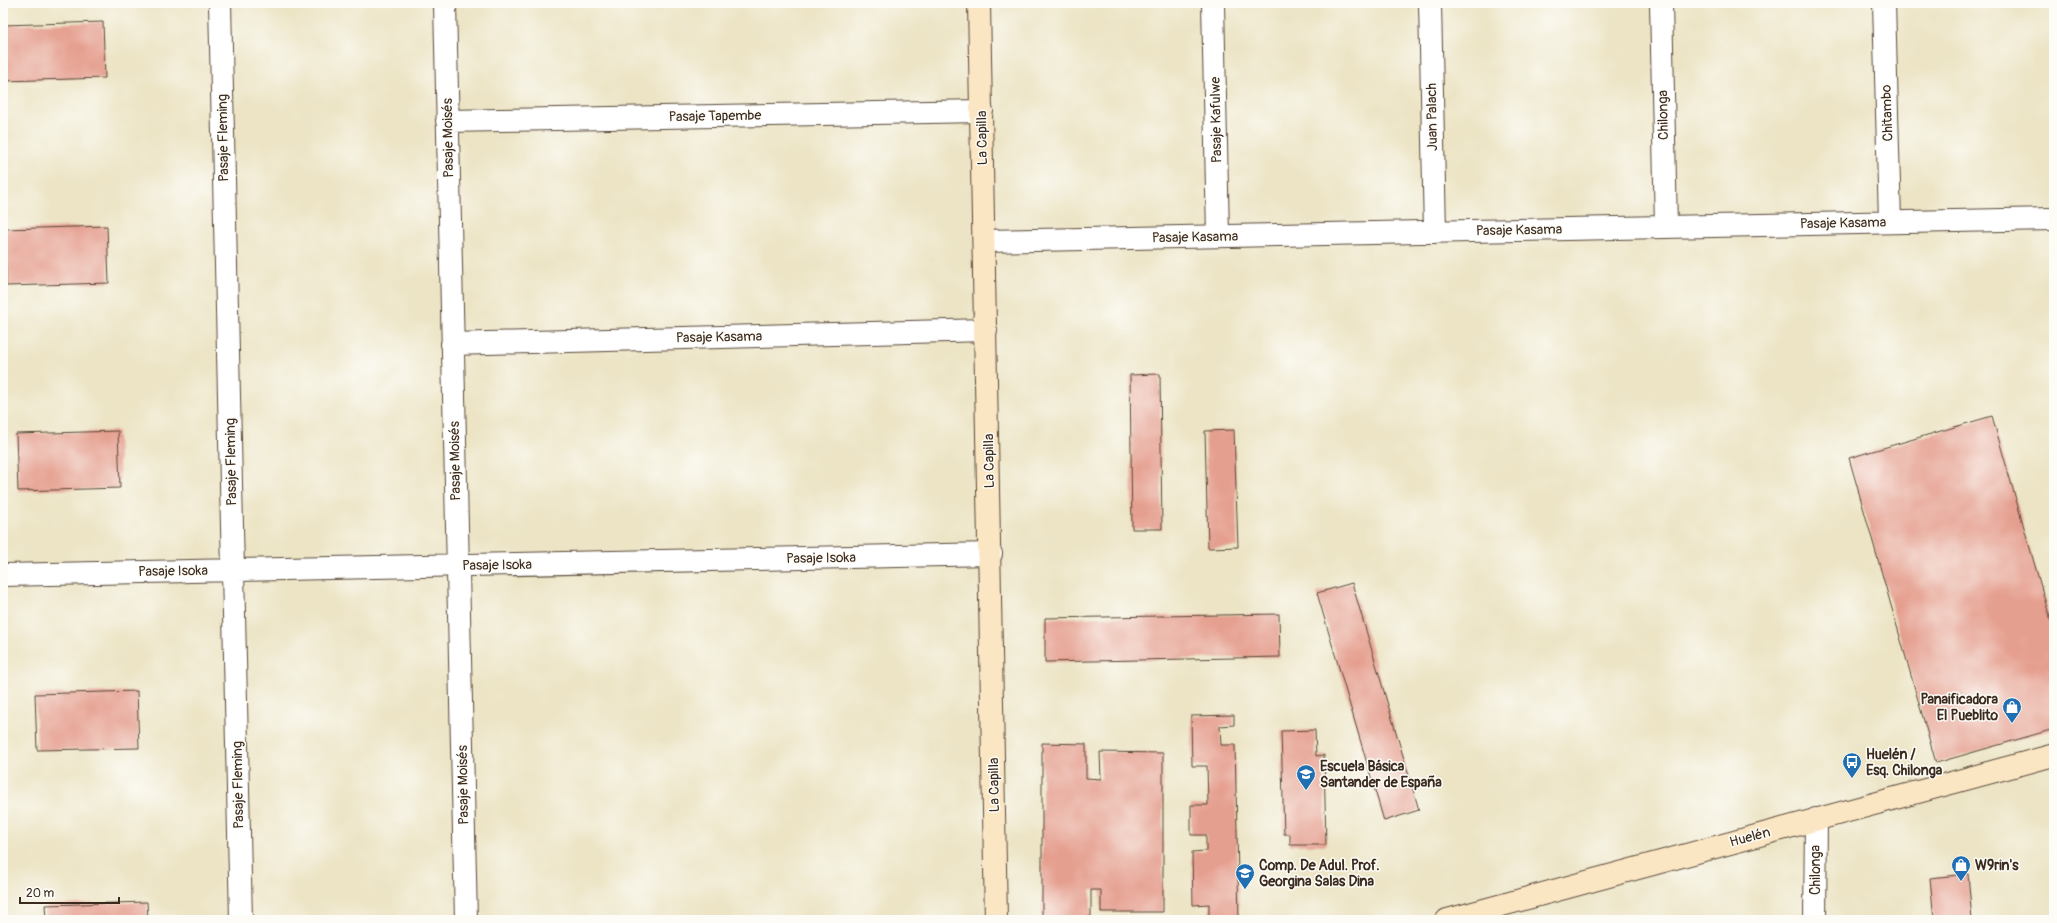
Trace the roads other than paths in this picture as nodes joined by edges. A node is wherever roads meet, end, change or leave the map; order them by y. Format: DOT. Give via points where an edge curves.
graph roads {
  1 [pos="220,3"];
  2 [pos="445,3"];
  3 [pos="980,3"];
  4 [pos="1213,3"];
  5 [pos="1430,3"];
  6 [pos="1661,3"];
  7 [pos="1884,3"];
  8 [pos="982,111"];
  9 [pos="447,121"];
  10 [pos="2054,218"];
  11 [pos="1890,222"];
  12 [pos="1666,227"];
  13 [pos="1435,232"];
  14 [pos="1218,236"];
  15 [pos="984,241"];
  16 [pos="986,330"];
  17 [pos="452,344"];
  18 [pos="990,554"];
  19 [pos="458,566"];
  20 [pos="233,570"];
  21 [pos="3,575"];
  22 [pos="2054,755"];
  23 [pos="1816,819"];
  24 [pos="241,920"];
  25 [pos="466,920"];
  26 [pos="996,920"];
  27 [pos="1447,920"];
  28 [pos="1815,920"];
  1 -- 20 [label="street, Pasaje Fleming"];
  2 -- 9 [label="street, Pasaje Moisés"];
  3 -- 8 [label="street, La Capilla"];
  4 -- 14 [label="street, Pasaje Kafulwe"];
  5 -- 13 [label="street, Juan Palach"];
  6 -- 12 [label="street, Chilonga"];
  7 -- 11 [label="street, Chitambo"];
  8 -- 9 [label="street, Pasaje Tapembe"];
  8 -- 15 [label="street, La Capilla"];
  9 -- 17 [label="street, Pasaje Moisés"];
  10 -- 11 [label="street, Pasaje Kasama"];
  11 -- 12 [label="street, Pasaje Kasama"];
  12 -- 13 [label="street, Pasaje Kasama"];
  13 -- 14 [label="street, Pasaje Kasama"];
  14 -- 15 [label="street, Pasaje Kasama"];
  15 -- 16 [label="street, La Capilla"];
  16 -- 17 [label="street, Pasaje Kasama"];
  16 -- 18 [label="street, La Capilla"];
  17 -- 19 [label="street, Pasaje Moisés"];
  18 -- 19 [label="street, Pasaje Isoka"];
  18 -- 26 [label="street, La Capilla"];
  19 -- 20 [label="street, Pasaje Isoka"];
  19 -- 25 [label="street, Pasaje Moisés"];
  20 -- 21 [label="street, Pasaje Isoka"];
  20 -- 24 [label="street, Pasaje Fleming"];
  22 -- 23 [label="street, Huelén"];
  23 -- 27 [label="street, Huelén"];
  23 -- 28 [label="street, Chilonga"];
}
